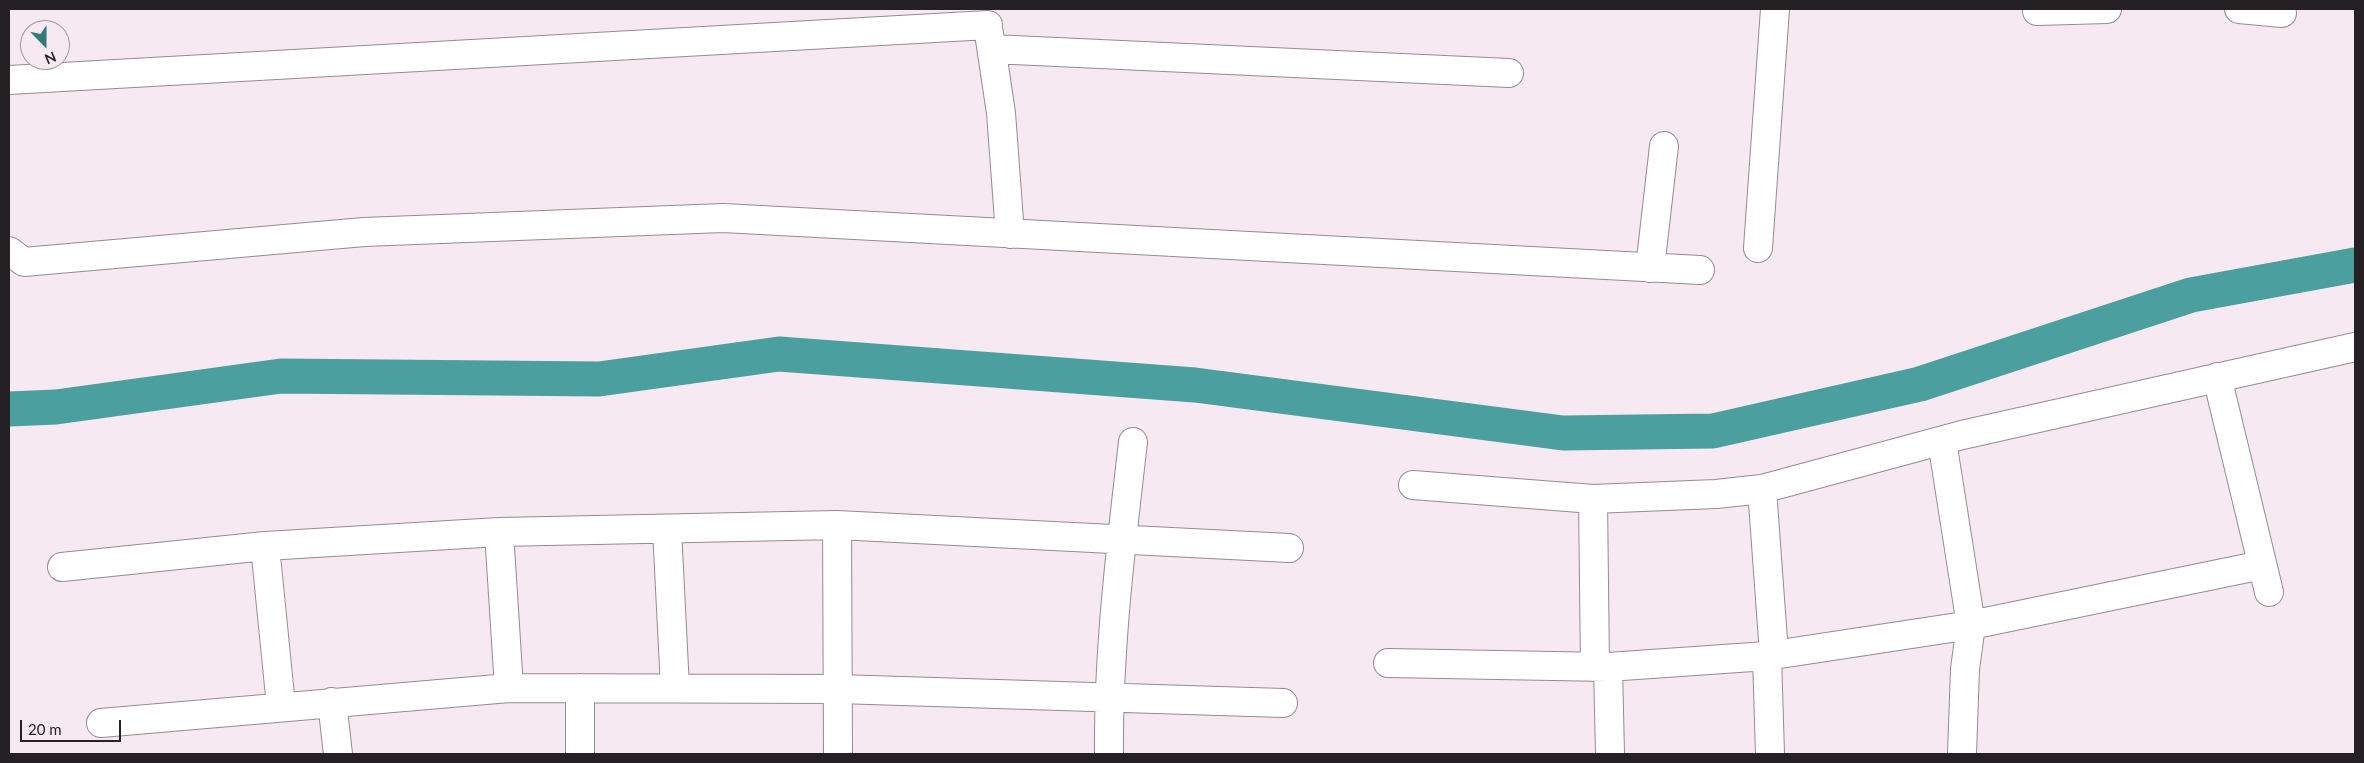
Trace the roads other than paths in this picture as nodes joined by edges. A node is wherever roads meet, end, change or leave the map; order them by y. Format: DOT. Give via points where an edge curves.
graph roads {
  1 [pos="1775,9"];
  2 [pos="2107,9"];
  3 [pos="2239,9"];
  4 [pos="2038,11"];
  5 [pos="2282,13"];
  6 [pos="988,28"];
  7 [pos="1509,73"];
  8 [pos="9,80"];
  9 [pos="1664,146"];
  10 [pos="1010,234"];
  11 [pos="1758,248"];
  12 [pos="9,251"];
  13 [pos="1650,268"];
  14 [pos="1700,270"];
  15 [pos="2355,347"];
  16 [pos="2218,377"];
  17 [pos="1942,441"];
  18 [pos="1133,442"];
  19 [pos="1413,485"];
  20 [pos="1762,489"];
  21 [pos="1593,499"];
  22 [pos="837,525"];
  23 [pos="668,529"];
  24 [pos="499,532"];
  25 [pos="1122,540"];
  26 [pos="265,546"];
  27 [pos="1289,548"];
  28 [pos="2262,565"];
  29 [pos="62,567"];
  30 [pos="2269,592"];
  31 [pos="1971,625"];
  32 [pos="1770,655"];
  33 [pos="1388,663"];
  34 [pos="1602,666"];
  35 [pos="509,688"];
  36 [pos="580,688"];
  37 [pos="675,688"];
  38 [pos="838,689"];
  39 [pos="1109,698"];
  40 [pos="332,702"];
  41 [pos="1283,703"];
  42 [pos="281,706"];
  43 [pos="101,723"];
  44 [pos="338,754"];
  45 [pos="580,754"];
  46 [pos="838,754"];
  47 [pos="1109,754"];
  48 [pos="1610,754"];
  49 [pos="1770,754"];
  50 [pos="1962,754"];
  1 -- 11 [label="street"];
  2 -- 4 [label="street"];
  3 -- 5 [label="street"];
  6 -- 7 [label="street"];
  6 -- 8 [label="street"];
  6 -- 10 [label="street" via="1001,113"];
  9 -- 13 [label="street"];
  10 -- 12 [label="street" via="723,218 364,232 24,262"];
  10 -- 13 [label="street"];
  13 -- 14 [label="street"];
  15 -- 16 [label="street"];
  16 -- 17 [label="street"];
  16 -- 28 [label="street"];
  17 -- 20 [label="street"];
  17 -- 31 [label="street"];
  18 -- 25 [label="street"];
  19 -- 21 [label="street"];
  20 -- 21 [label="street"];
  20 -- 32 [label="street"];
  21 -- 34 [label="street"];
  22 -- 23 [label="street"];
  22 -- 25 [label="street"];
  22 -- 38 [label="street"];
  23 -- 24 [label="street"];
  23 -- 37 [label="street"];
  24 -- 26 [label="street"];
  24 -- 35 [label="street"];
  25 -- 27 [label="street"];
  25 -- 39 [label="street"];
  26 -- 29 [label="street"];
  26 -- 42 [label="street"];
  28 -- 30 [label="street"];
  28 -- 31 [label="street"];
  31 -- 32 [label="street"];
  31 -- 50 [label="street" via="1965,669"];
  32 -- 34 [label="street"];
  32 -- 49 [label="street"];
  33 -- 34 [label="street"];
  34 -- 48 [label="street"];
  35 -- 36 [label="street"];
  35 -- 40 [label="street"];
  36 -- 37 [label="street"];
  36 -- 45 [label="street"];
  37 -- 38 [label="street"];
  38 -- 39 [label="street"];
  38 -- 46 [label="street"];
  39 -- 41 [label="street"];
  39 -- 47 [label="street"];
  40 -- 42 [label="street"];
  40 -- 44 [label="street"];
  42 -- 43 [label="street"];
}
